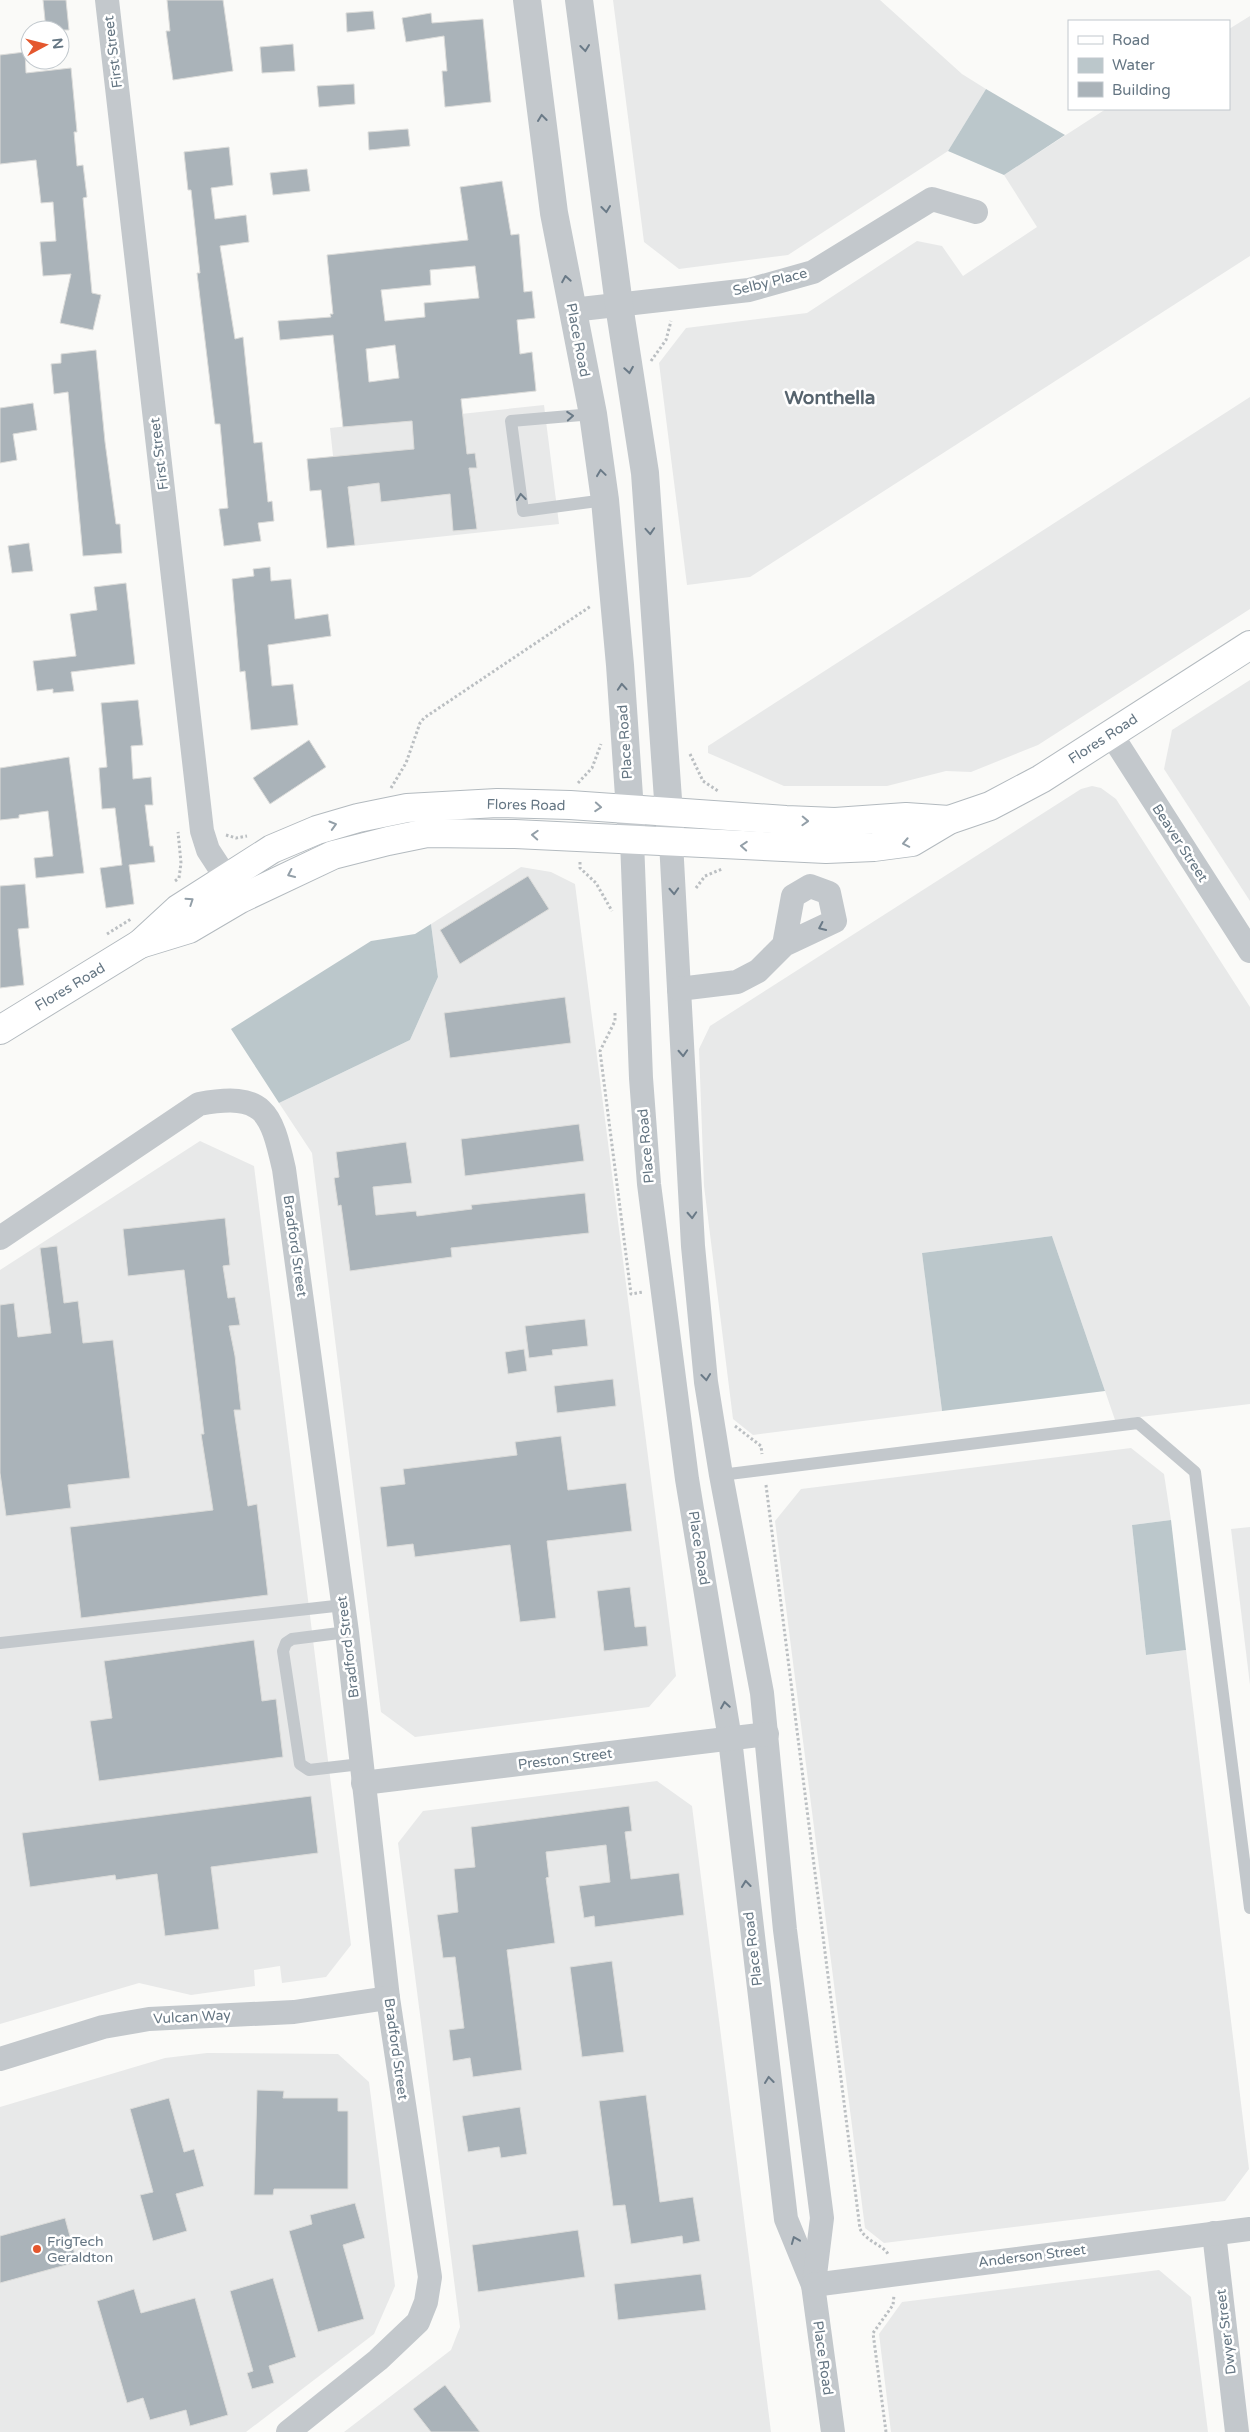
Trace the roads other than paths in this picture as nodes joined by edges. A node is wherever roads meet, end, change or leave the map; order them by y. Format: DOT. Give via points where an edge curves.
graph roads {
  1 [pos="107,0"];
  2 [pos="527,0"];
  3 [pos="579,0"];
  4 [pos="976,212"];
  5 [pos="618,305"];
  6 [pos="572,310"];
  7 [pos="593,414"];
  8 [pos="605,500"];
  9 [pos="1250,645"];
  10 [pos="1111,734"];
  11 [pos="630,810"];
  12 [pos="669,813"];
  13 [pos="949,820"];
  14 [pos="632,840"];
  15 [pos="671,842"];
  16 [pos="233,888"];
  17 [pos="784,945"];
  18 [pos="1250,951"];
  19 [pos="679,989"];
  20 [pos="0,1030"];
  21 [pos="0,1238"];
  22 [pos="721,1475"];
  23 [pos="344,1605"];
  24 [pos="347,1632"];
  25 [pos="0,1643"];
  26 [pos="767,1734"];
  27 [pos="730,1739"];
  28 [pos="362,1773"];
  29 [pos="1250,1908"];
  30 [pos="388,1998"];
  31 [pos="0,2059"];
  32 [pos="1250,2229"];
  33 [pos="1214,2233"];
  34 [pos="814,2285"];
  35 [pos="288,2432"];
  36 [pos="833,2432"];
  37 [pos="1237,2432"];
  1 -- 16 [label="street, First Street" via="202,831 208,850"];
  6 -- 2 [label="street, Place Road, one-way" via="554,213"];
  3 -- 5 [label="street, Place Road, one-way"];
  4 -- 5 [label="street, Selby Place" via="932,199 812,272 749,290"];
  5 -- 6 [label="street, Selby Place"];
  5 -- 12 [label="street, Place Road, one-way" via="645,473"];
  6 -- 7 [label="street, Place Road"];
  8 -- 7 [label="street, Place Road, one-way"];
  8 -- 7 [label="lane, one-way" via="522,511 511,421"];
  11 -- 8 [label="street, Place Road, one-way"];
  9 -- 10 [label="main road, Flores Road"];
  10 -- 13 [label="main road, Flores Road" via="990,806"];
  10 -- 18 [label="street, Beaver Street"];
  11 -- 12 [label="main road, Flores Road"];
  11 -- 14 [label="street, Place Road"];
  16 -- 11 [label="main road, Flores Road, one-way" via="272,849 317,830 407,808 497,803"];
  12 -- 13 [label="main road, Flores Road, one-way" via="835,822 906,817"];
  12 -- 15 [label="street, Place Road"];
  13 -- 15 [label="main road, Flores Road, one-way" via="912,842 874,847 826,849"];
  14 -- 15 [label="main road, Flores Road"];
  14 -- 16 [label="main road, Flores Road, one-way" via="427,833 333,855"];
  27 -- 14 [label="street, Place Road, one-way" via="687,1479 649,1184 641,1078"];
  15 -- 19 [label="street, Place Road, one-way"];
  16 -- 20 [label="main road, Flores Road" via="178,909 140,944"];
  17 -- 19 [label="street" via="758,971 737,982"];
  19 -- 22 [label="street, Place Road, one-way" via="693,1246 706,1382"];
  21 -- 23 [label="street, Bradford Street" via="199,1104 224,1099 247,1102 263,1111 276,1131 284,1169"];
  22 -- 26 [label="street, Place Road"];
  22 -- 29 [label="lane" via="1138,1423 1195,1472"];
  23 -- 24 [label="street, Bradford Street"];
  23 -- 25 [label="lane"];
  24 -- 28 [label="street, Bradford Street"];
  24 -- 28 [label="lane" via="292,1639 284,1650 300,1764 309,1770"];
  26 -- 27 [label="street, Preston Street"];
  26 -- 34 [label="street, Place Road" via="785,1930 822,2218"];
  27 -- 28 [label="street, Preston Street"];
  34 -- 27 [label="street, Place Road, one-way" via="786,2219"];
  28 -- 30 [label="street, Bradford Street"];
  30 -- 31 [label="street, Vulcan Way" via="294,2012 150,2019 103,2027"];
  30 -- 35 [label="street, Bradford Street" via="430,2277 426,2302 418,2322 399,2341"];
  32 -- 33 [label="street, Anderson Street"];
  33 -- 34 [label="street, Anderson Street"];
  33 -- 37 [label="street, Dwyer Street"];
  34 -- 36 [label="street, Place Road"];
}
